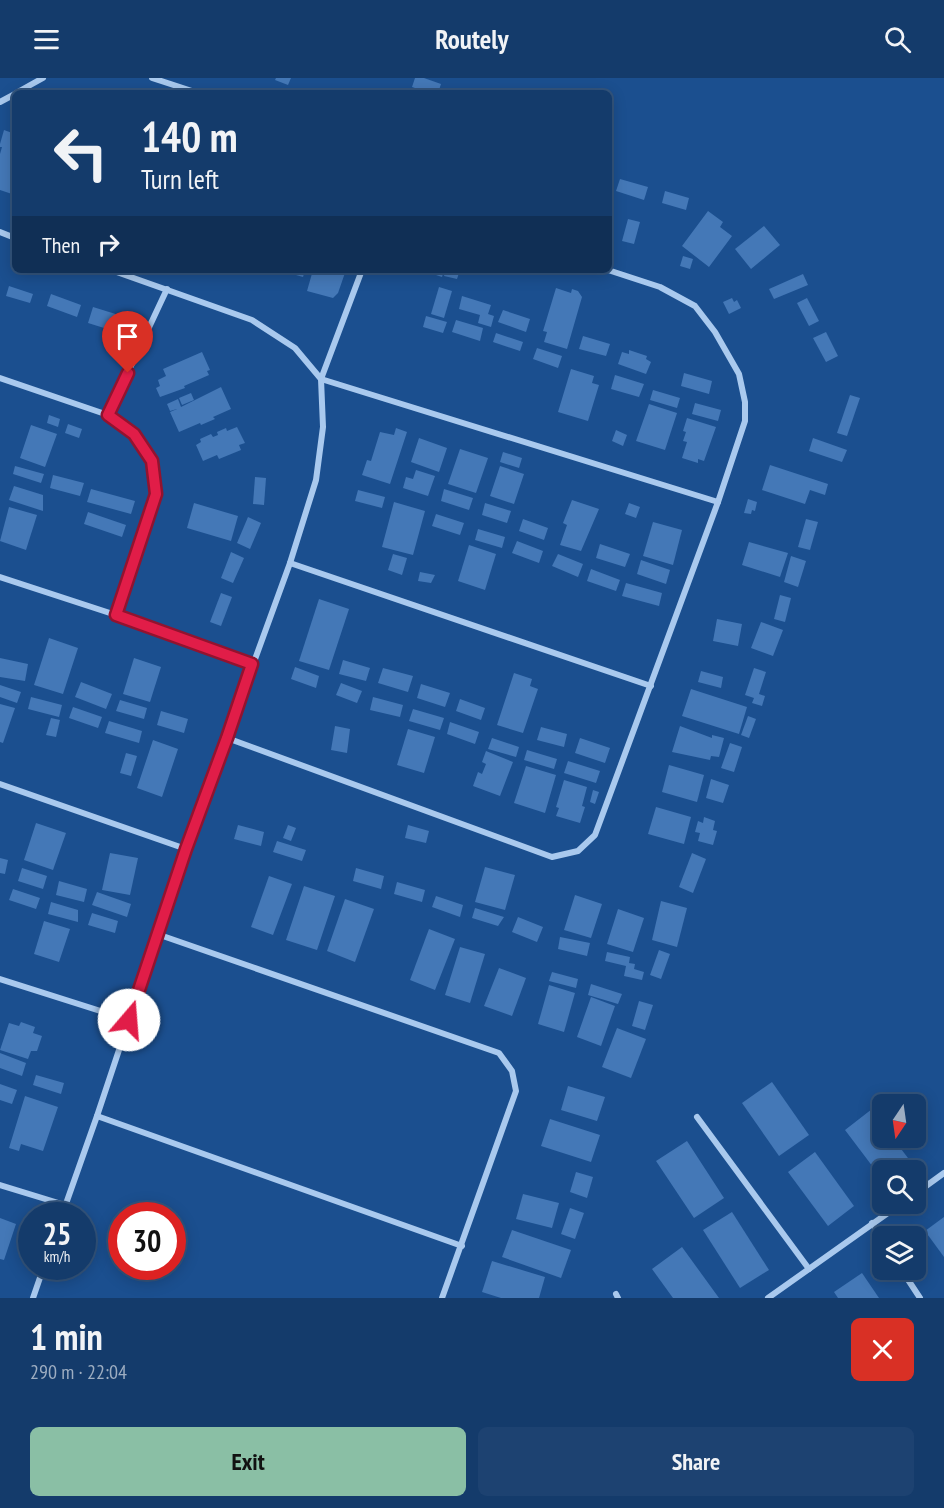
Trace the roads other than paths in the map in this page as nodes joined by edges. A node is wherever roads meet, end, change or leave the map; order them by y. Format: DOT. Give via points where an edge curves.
graph roads {
  1 [pos="43,78"];
  2 [pos="152,78"];
  3 [pos="21,90"];
  4 [pos="189,90"];
  5 [pos="612,271"];
  6 [pos="120,273"];
  7 [pos="361,273"];
  8 [pos="167,289"];
  9 [pos="0,378"];
  10 [pos="321,379"];
  11 [pos="108,415"];
  12 [pos="718,502"];
  13 [pos="290,563"];
  14 [pos="0,577"];
  15 [pos="116,615"];
  16 [pos="252,664"];
  17 [pos="651,686"];
  18 [pos="227,738"];
  19 [pos="0,784"];
  20 [pos="186,849"];
  21 [pos="158,934"];
  22 [pos="0,979"];
  23 [pos="129,1020"];
  24 [pos="97,1116"];
  25 [pos="697,1117"];
  26 [pos="944,1173"];
  27 [pos="0,1185"];
  28 [pos="926,1186"];
  29 [pos="53,1202"];
  30 [pos="66,1202"];
  31 [pos="886,1214"];
  32 [pos="872,1223"];
  33 [pos="874,1226"];
  34 [pos="462,1246"];
  35 [pos="809,1269"];
  36 [pos="39,1280"];
  37 [pos="908,1280"];
  38 [pos="778,1295"];
  39 [pos="33,1298"];
  40 [pos="442,1298"];
  41 [pos="768,1298"];
  42 [pos="920,1298"];
  1 -- 3 [label="street"];
  2 -- 4 [label="street"];
  5 -- 12 [label="street" via="660,287 695,306 739,374 745,421"];
  6 -- 8 [label="street"];
  7 -- 10 [label="street"];
  8 -- 10 [label="street" via="252,320 294,348"];
  8 -- 11 [label="street"];
  9 -- 11 [label="street"];
  10 -- 12 [label="street"];
  10 -- 13 [label="street" via="323,427 316,480"];
  11 -- 15 [label="street" via="134,434 152,461 156,494"];
  12 -- 17 [label="street"];
  13 -- 16 [label="street"];
  13 -- 17 [label="street"];
  14 -- 15 [label="street"];
  15 -- 16 [label="street"];
  16 -- 18 [label="street"];
  17 -- 18 [label="street" via="595,835 578,851 552,857"];
  18 -- 20 [label="street"];
  19 -- 20 [label="street"];
  20 -- 21 [label="street"];
  21 -- 23 [label="street"];
  21 -- 34 [label="street" via="499,1053 512,1071 516,1091"];
  22 -- 23 [label="street"];
  23 -- 24 [label="street"];
  24 -- 30 [label="street"];
  24 -- 34 [label="street"];
  25 -- 35 [label="street"];
  26 -- 28 [label="street"];
  27 -- 29 [label="street"];
  31 -- 32 [label="street"];
  32 -- 33 [label="street"];
  32 -- 35 [label="street"];
  34 -- 40 [label="street"];
  35 -- 38 [label="street"];
  36 -- 39 [label="street"];
  37 -- 42 [label="street"];
  38 -- 41 [label="street"];
}
